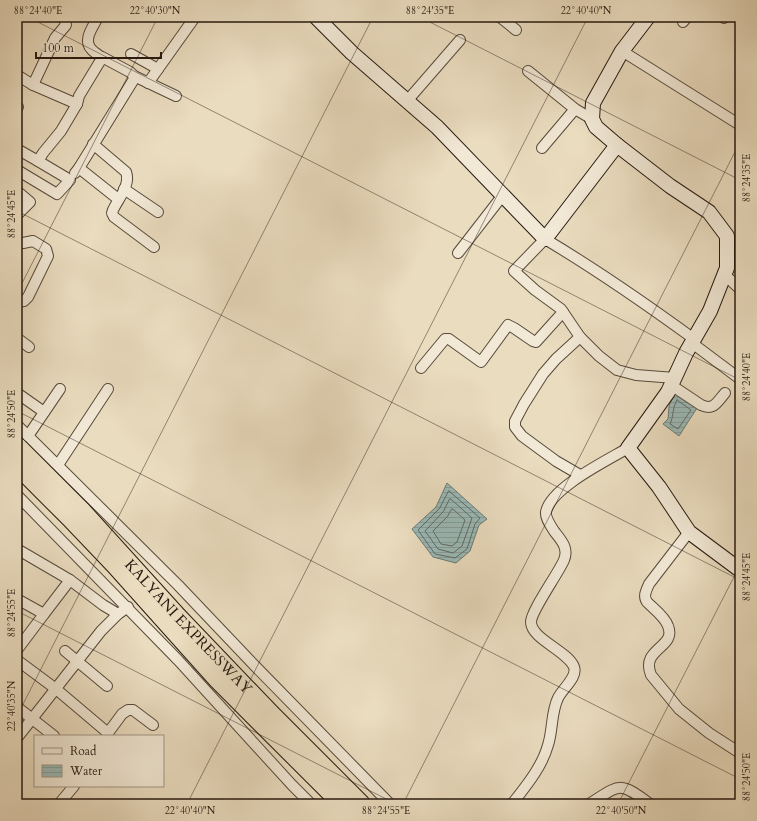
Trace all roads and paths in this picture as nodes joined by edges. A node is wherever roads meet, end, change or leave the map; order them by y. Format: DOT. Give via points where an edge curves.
graph roads {
  1 [pos="64,17"];
  2 [pos="98,17"];
  3 [pos="195,17"];
  4 [pos="500,17"];
  5 [pos="648,17"];
  6 [pos="318,18"];
  7 [pos="516,30"];
  8 [pos="460,40"];
  9 [pos="622,51"];
  10 [pos="131,54"];
  11 [pos="102,57"];
  12 [pos="158,70"];
  13 [pos="528,71"];
  14 [pos="17,75"];
  15 [pos="134,76"];
  16 [pos="148,83"];
  17 [pos="33,84"];
  18 [pos="176,96"];
  19 [pos="407,101"];
  20 [pos="77,104"];
  21 [pos="575,109"];
  22 [pos="592,119"];
  23 [pos="740,125"];
  24 [pos="93,144"];
  25 [pos="617,145"];
  26 [pos="542,148"];
  27 [pos="17,149"];
  28 [pos="38,161"];
  29 [pos="79,168"];
  30 [pos="17,170"];
  31 [pos="70,180"];
  32 [pos="124,189"];
  33 [pos="17,191"];
  34 [pos="503,196"];
  35 [pos="118,199"];
  36 [pos="158,212"];
  37 [pos="17,215"];
  38 [pos="546,239"];
  39 [pos="17,242"];
  40 [pos="154,247"];
  41 [pos="458,253"];
  42 [pos="725,275"];
  43 [pos="740,289"];
  44 [pos="17,302"];
  45 [pos="563,312"];
  46 [pos="580,337"];
  47 [pos="17,338"];
  48 [pos="694,339"];
  49 [pos="29,347"];
  50 [pos="421,368"];
  51 [pos="740,379"];
  52 [pos="673,381"];
  53 [pos="60,389"];
  54 [pos="108,389"];
  55 [pos="17,393"];
  56 [pos="725,393"];
  57 [pos="44,412"];
  58 [pos="17,425"];
  59 [pos="23,441"];
  60 [pos="628,448"];
  61 [pos="17,465"];
  62 [pos="58,465"];
  63 [pos="580,475"];
  64 [pos="17,495"];
  65 [pos="689,532"];
  66 [pos="17,549"];
  67 [pos="740,570"];
  68 [pos="70,580"];
  69 [pos="17,599"];
  70 [pos="128,606"];
  71 [pos="44,614"];
  72 [pos="118,614"];
  73 [pos="17,650"];
  74 [pos="65,651"];
  75 [pos="17,660"];
  76 [pos="78,661"];
  77 [pos="107,686"];
  78 [pos="56,689"];
  79 [pos="17,707"];
  80 [pos="33,720"];
  81 [pos="153,725"];
  82 [pos="53,735"];
  83 [pos="107,735"];
  84 [pos="17,738"];
  85 [pos="740,753"];
  86 [pos="73,787"];
  87 [pos="59,804"];
  88 [pos="311,804"];
  89 [pos="342,804"];
  90 [pos="361,804"];
  91 [pos="390,804"];
  92 [pos="512,804"];
  93 [pos="589,804"];
  94 [pos="650,804"];
  1 -- 17 [label="street" via="66,25 55,38"];
  2 -- 11 [label="street" via="87,40 90,49"];
  3 -- 12 [label="street"];
  4 -- 7 [label="street"];
  5 -- 9 [label="street"];
  6 -- 19 [label="street" via="352,53"];
  8 -- 19 [label="street"];
  9 -- 22 [label="street" via="593,103"];
  9 -- 23 [label="street"];
  10 -- 12 [label="street"];
  11 -- 15 [label="street"];
  11 -- 20 [label="street"];
  12 -- 16 [label="street"];
  13 -- 21 [label="street"];
  14 -- 17 [label="street"];
  15 -- 16 [label="street"];
  15 -- 24 [label="street"];
  16 -- 18 [label="street"];
  17 -- 20 [label="street"];
  19 -- 34 [label="street" via="438,127"];
  20 -- 28 [label="street" via="61,131"];
  21 -- 22 [label="street"];
  21 -- 26 [label="street"];
  22 -- 25 [label="street" via="596,127"];
  24 -- 29 [label="street"];
  24 -- 32 [label="street" via="126,172 128,182"];
  25 -- 38 [label="street"];
  25 -- 42 [label="street" via="709,212 727,236"];
  27 -- 28 [label="street"];
  28 -- 31 [label="street"];
  29 -- 31 [label="street"];
  29 -- 35 [label="street"];
  30 -- 31 [label="street" via="57,194"];
  32 -- 35 [label="street"];
  32 -- 36 [label="street"];
  33 -- 37 [label="street" via="30,202"];
  34 -- 38 [label="street"];
  34 -- 41 [label="street"];
  35 -- 40 [label="street" via="112,212 114,217"];
  38 -- 45 [label="street" via="514,270 534,290"];
  38 -- 48 [label="street" via="627,291"];
  39 -- 44 [label="street" via="33,241 46,249 48,256 28,297"];
  42 -- 43 [label="street"];
  42 -- 48 [label="street"];
  45 -- 46 [label="street"];
  45 -- 50 [label="street" via="536,342 508,325 481,362 449,339 445,339"];
  46 -- 52 [label="street" via="617,370"];
  46 -- 63 [label="street" via="543,374 515,421 515,427 522,436"];
  47 -- 49 [label="street"];
  48 -- 51 [label="street" via="692,343"];
  48 -- 52 [label="street"];
  52 -- 56 [label="street" via="706,407 714,406"];
  52 -- 60 [label="street"];
  53 -- 57 [label="street"];
  54 -- 62 [label="street"];
  55 -- 57 [label="street"];
  57 -- 59 [label="street"];
  58 -- 59 [label="street"];
  59 -- 62 [label="street"];
  59 -- 90 [label="highway, KALYANI EXPRESSWAY" via="81,510 178,617"];
  60 -- 63 [label="street"];
  60 -- 65 [label="street" via="659,487"];
  61 -- 89 [label="highway, KALYANI EXPRESSWAY" via="110,560 218,680"];
  62 -- 91 [label="street"];
  63 -- 92 [label="street" via="565,486 546,512 552,527 564,544 566,553 531,622 540,637 574,666 573,677 558,697 545,756"];
  64 -- 70 [label="street"];
  65 -- 67 [label="street"];
  65 -- 85 [label="street" via="649,584 645,593 647,602 668,624 670,631 665,643 651,656 648,668 679,708 709,733"];
  66 -- 68 [label="street"];
  68 -- 71 [label="street"];
  68 -- 72 [label="street"];
  69 -- 71 [label="street"];
  70 -- 72 [label="street"];
  70 -- 88 [label="street"];
  71 -- 73 [label="street"];
  72 -- 76 [label="street"];
  74 -- 76 [label="street"];
  75 -- 78 [label="street"];
  76 -- 77 [label="street"];
  76 -- 78 [label="street"];
  78 -- 80 [label="street"];
  78 -- 83 [label="street"];
  79 -- 80 [label="street"];
  80 -- 82 [label="street"];
  80 -- 84 [label="street"];
  81 -- 83 [label="street" via="133,710 128,710 122,714"];
  86 -- 87 [label="street"];
  93 -- 94 [label="street" via="618,787 632,791"];
}
